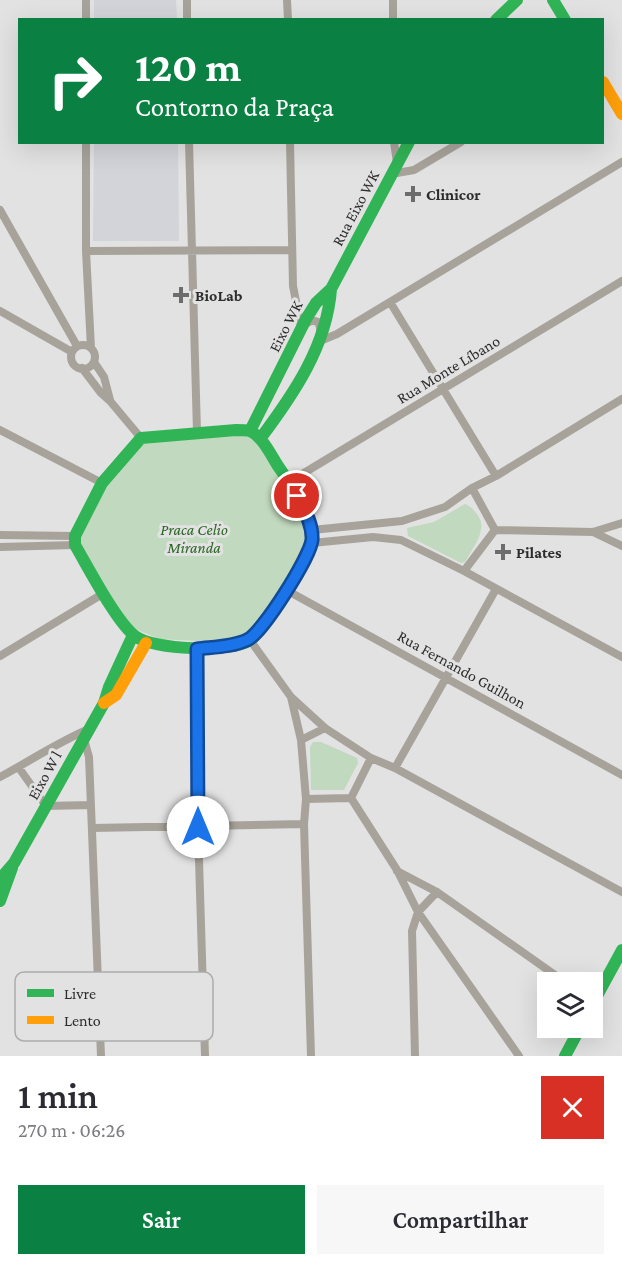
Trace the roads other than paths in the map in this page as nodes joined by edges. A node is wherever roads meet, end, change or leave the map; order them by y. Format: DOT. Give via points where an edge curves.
graph roads {
  1 [pos="86,0"];
  2 [pos="187,0"];
  3 [pos="287,0"];
  4 [pos="393,0"];
  5 [pos="518,0"];
  6 [pos="553,0"];
  7 [pos="86,18"];
  8 [pos="187,18"];
  9 [pos="288,18"];
  10 [pos="393,18"];
  11 [pos="498,18"];
  12 [pos="564,18"];
  13 [pos="604,84"];
  14 [pos="622,114"];
  15 [pos="86,144"];
  16 [pos="189,144"];
  17 [pos="290,144"];
  18 [pos="394,144"];
  19 [pos="408,144"];
  20 [pos="458,144"];
  21 [pos="622,162"];
  22 [pos="394,168"];
  23 [pos="0,210"];
  24 [pos="291,250"];
  25 [pos="86,251"];
  26 [pos="191,252"];
  27 [pos="622,281"];
  28 [pos="331,289"];
  29 [pos="390,302"];
  30 [pos="0,311"];
  31 [pos="301,327"];
  32 [pos="320,341"];
  33 [pos="92,348"];
  34 [pos="74,349"];
  35 [pos="94,362"];
  36 [pos="82,368"];
  37 [pos="444,389"];
  38 [pos="622,399"];
  39 [pos="110,400"];
  40 [pos="0,430"];
  41 [pos="250,431"];
  42 [pos="197,432"];
  43 [pos="141,438"];
  44 [pos="260,439"];
  45 [pos="496,476"];
  46 [pos="289,482"];
  47 [pos="102,483"];
  48 [pos="472,488"];
  49 [pos="402,521"];
  50 [pos="622,523"];
  51 [pos="495,530"];
  52 [pos="593,532"];
  53 [pos="0,536"];
  54 [pos="312,536"];
  55 [pos="401,540"];
  56 [pos="75,541"];
  57 [pos="622,546"];
  58 [pos="0,547"];
  59 [pos="464,571"];
  60 [pos="496,589"];
  61 [pos="288,591"];
  62 [pos="104,593"];
  63 [pos="133,635"];
  64 [pos="250,640"];
  65 [pos="146,643"];
  66 [pos="197,649"];
  67 [pos="0,656"];
  68 [pos="622,657"];
  69 [pos="446,677"];
  70 [pos="291,697"];
  71 [pos="104,703"];
  72 [pos="325,728"];
  73 [pos="87,734"];
  74 [pos="302,740"];
  75 [pos="371,758"];
  76 [pos="19,768"];
  77 [pos="395,768"];
  78 [pos="1,775"];
  79 [pos="622,775"];
  80 [pos="351,798"];
  81 [pos="306,799"];
  82 [pos="91,805"];
  83 [pos="46,806"];
  84 [pos="304,824"];
  85 [pos="198,827"];
  86 [pos="92,828"];
  87 [pos="14,863"];
  88 [pos="397,870"];
  89 [pos="0,879"];
  90 [pos="437,892"];
  91 [pos="622,892"];
  92 [pos="0,901"];
  93 [pos="418,912"];
  94 [pos="622,950"];
  95 [pos="98,972"];
  96 [pos="202,972"];
  97 [pos="552,972"];
  98 [pos="603,985"];
  99 [pos="575,1038"];
  100 [pos="100,1041"];
  101 [pos="204,1041"];
  102 [pos="101,1056"];
  103 [pos="204,1056"];
  104 [pos="311,1056"];
  105 [pos="415,1056"];
  106 [pos="519,1056"];
  107 [pos="565,1056"];
  1 -- 7 [label="street"];
  2 -- 8 [label="street"];
  3 -- 9 [label="street"];
  4 -- 10 [label="street"];
  5 -- 11 [label="street"];
  6 -- 12 [label="street"];
  13 -- 14 [label="street"];
  15 -- 25 [label="street"];
  16 -- 26 [label="street"];
  17 -- 24 [label="street"];
  18 -- 22 [label="street"];
  19 -- 22 [label="street, Rua Eixo WK"];
  20 -- 22 [label="street" via="414,170"];
  21 -- 29 [label="street"];
  22 -- 28 [label="street, Rua Eixo WK"];
  23 -- 34 [label="street"];
  24 -- 26 [label="street"];
  24 -- 31 [label="street"];
  25 -- 26 [label="street"];
  25 -- 33 [label="street"];
  26 -- 42 [label="street"];
  27 -- 37 [label="street, Rua Monte Líbano"];
  28 -- 31 [label="street, Eixo WK" via="319,298"];
  28 -- 32 [label="street, Eixo WK" via="332,302"];
  29 -- 32 [label="street"];
  29 -- 37 [label="street"];
  30 -- 34 [label="street"];
  31 -- 32 [label="street" via="309,321 318,322"];
  31 -- 41 [label="street, Eixo WK"];
  32 -- 44 [label="street" via="279,415"];
  33 -- 34 [label="street" via="87,345"];
  33 -- 35 [label="street"];
  34 -- 36 [label="street" via="72,360"];
  35 -- 36 [label="street"];
  35 -- 39 [label="street" via="104,377"];
  36 -- 39 [label="street"];
  37 -- 45 [label="street"];
  37 -- 46 [label="street, Rua Monte Líbano"];
  38 -- 45 [label="street"];
  39 -- 43 [label="street"];
  40 -- 47 [label="street"];
  41 -- 42 [label="street"];
  41 -- 44 [label="street"];
  42 -- 43 [label="street"];
  43 -- 47 [label="street"];
  44 -- 46 [label="street"];
  45 -- 48 [label="street"];
  46 -- 54 [label="street" via="305,510"];
  47 -- 56 [label="street"];
  48 -- 49 [label="street" via="445,507"];
  48 -- 51 [label="street"];
  49 -- 54 [label="street"];
  49 -- 55 [label="street"];
  50 -- 52 [label="street"];
  51 -- 52 [label="street"];
  51 -- 59 [label="street"];
  52 -- 57 [label="street"];
  53 -- 56 [label="street"];
  54 -- 55 [label="street"];
  54 -- 61 [label="street" via="306,558"];
  55 -- 59 [label="street"];
  56 -- 58 [label="street"];
  56 -- 62 [label="street"];
  59 -- 60 [label="street"];
  60 -- 68 [label="street"];
  60 -- 69 [label="street"];
  61 -- 64 [label="street"];
  61 -- 69 [label="street, Rua Fernando Guilhon"];
  62 -- 63 [label="street"];
  62 -- 67 [label="street"];
  63 -- 65 [label="street"];
  63 -- 71 [label="street, Eixo W l"];
  64 -- 66 [label="street"];
  64 -- 70 [label="street"];
  65 -- 66 [label="street"];
  65 -- 71 [label="street, Eixo W l" via="116,695"];
  66 -- 85 [label="street"];
  69 -- 77 [label="street"];
  69 -- 79 [label="street, Rua Fernando Guilhon"];
  70 -- 72 [label="street"];
  70 -- 74 [label="street"];
  71 -- 73 [label="street, Eixo W l"];
  72 -- 74 [label="street"];
  72 -- 75 [label="street"];
  73 -- 76 [label="street" via="63,740"];
  73 -- 82 [label="street"];
  73 -- 83 [label="street, Eixo W l"];
  74 -- 81 [label="street"];
  75 -- 77 [label="street"];
  75 -- 80 [label="street"];
  76 -- 78 [label="street"];
  76 -- 83 [label="street"];
  77 -- 91 [label="street"];
  80 -- 81 [label="street"];
  80 -- 88 [label="street"];
  81 -- 84 [label="street"];
  82 -- 83 [label="street"];
  82 -- 86 [label="street"];
  83 -- 87 [label="street, Eixo W l"];
  84 -- 85 [label="street"];
  84 -- 104 [label="street"];
  85 -- 86 [label="street"];
  85 -- 96 [label="street"];
  86 -- 95 [label="street"];
  87 -- 89 [label="street, Eixo W l"];
  87 -- 92 [label="street, Eixo W l"];
  88 -- 90 [label="street"];
  88 -- 93 [label="street"];
  90 -- 93 [label="street"];
  90 -- 97 [label="street"];
  93 -- 105 [label="street" via="412,931"];
  93 -- 106 [label="street"];
  94 -- 98 [label="street"];
  99 -- 107 [label="street"];
  100 -- 102 [label="street"];
  101 -- 103 [label="street"];
}
